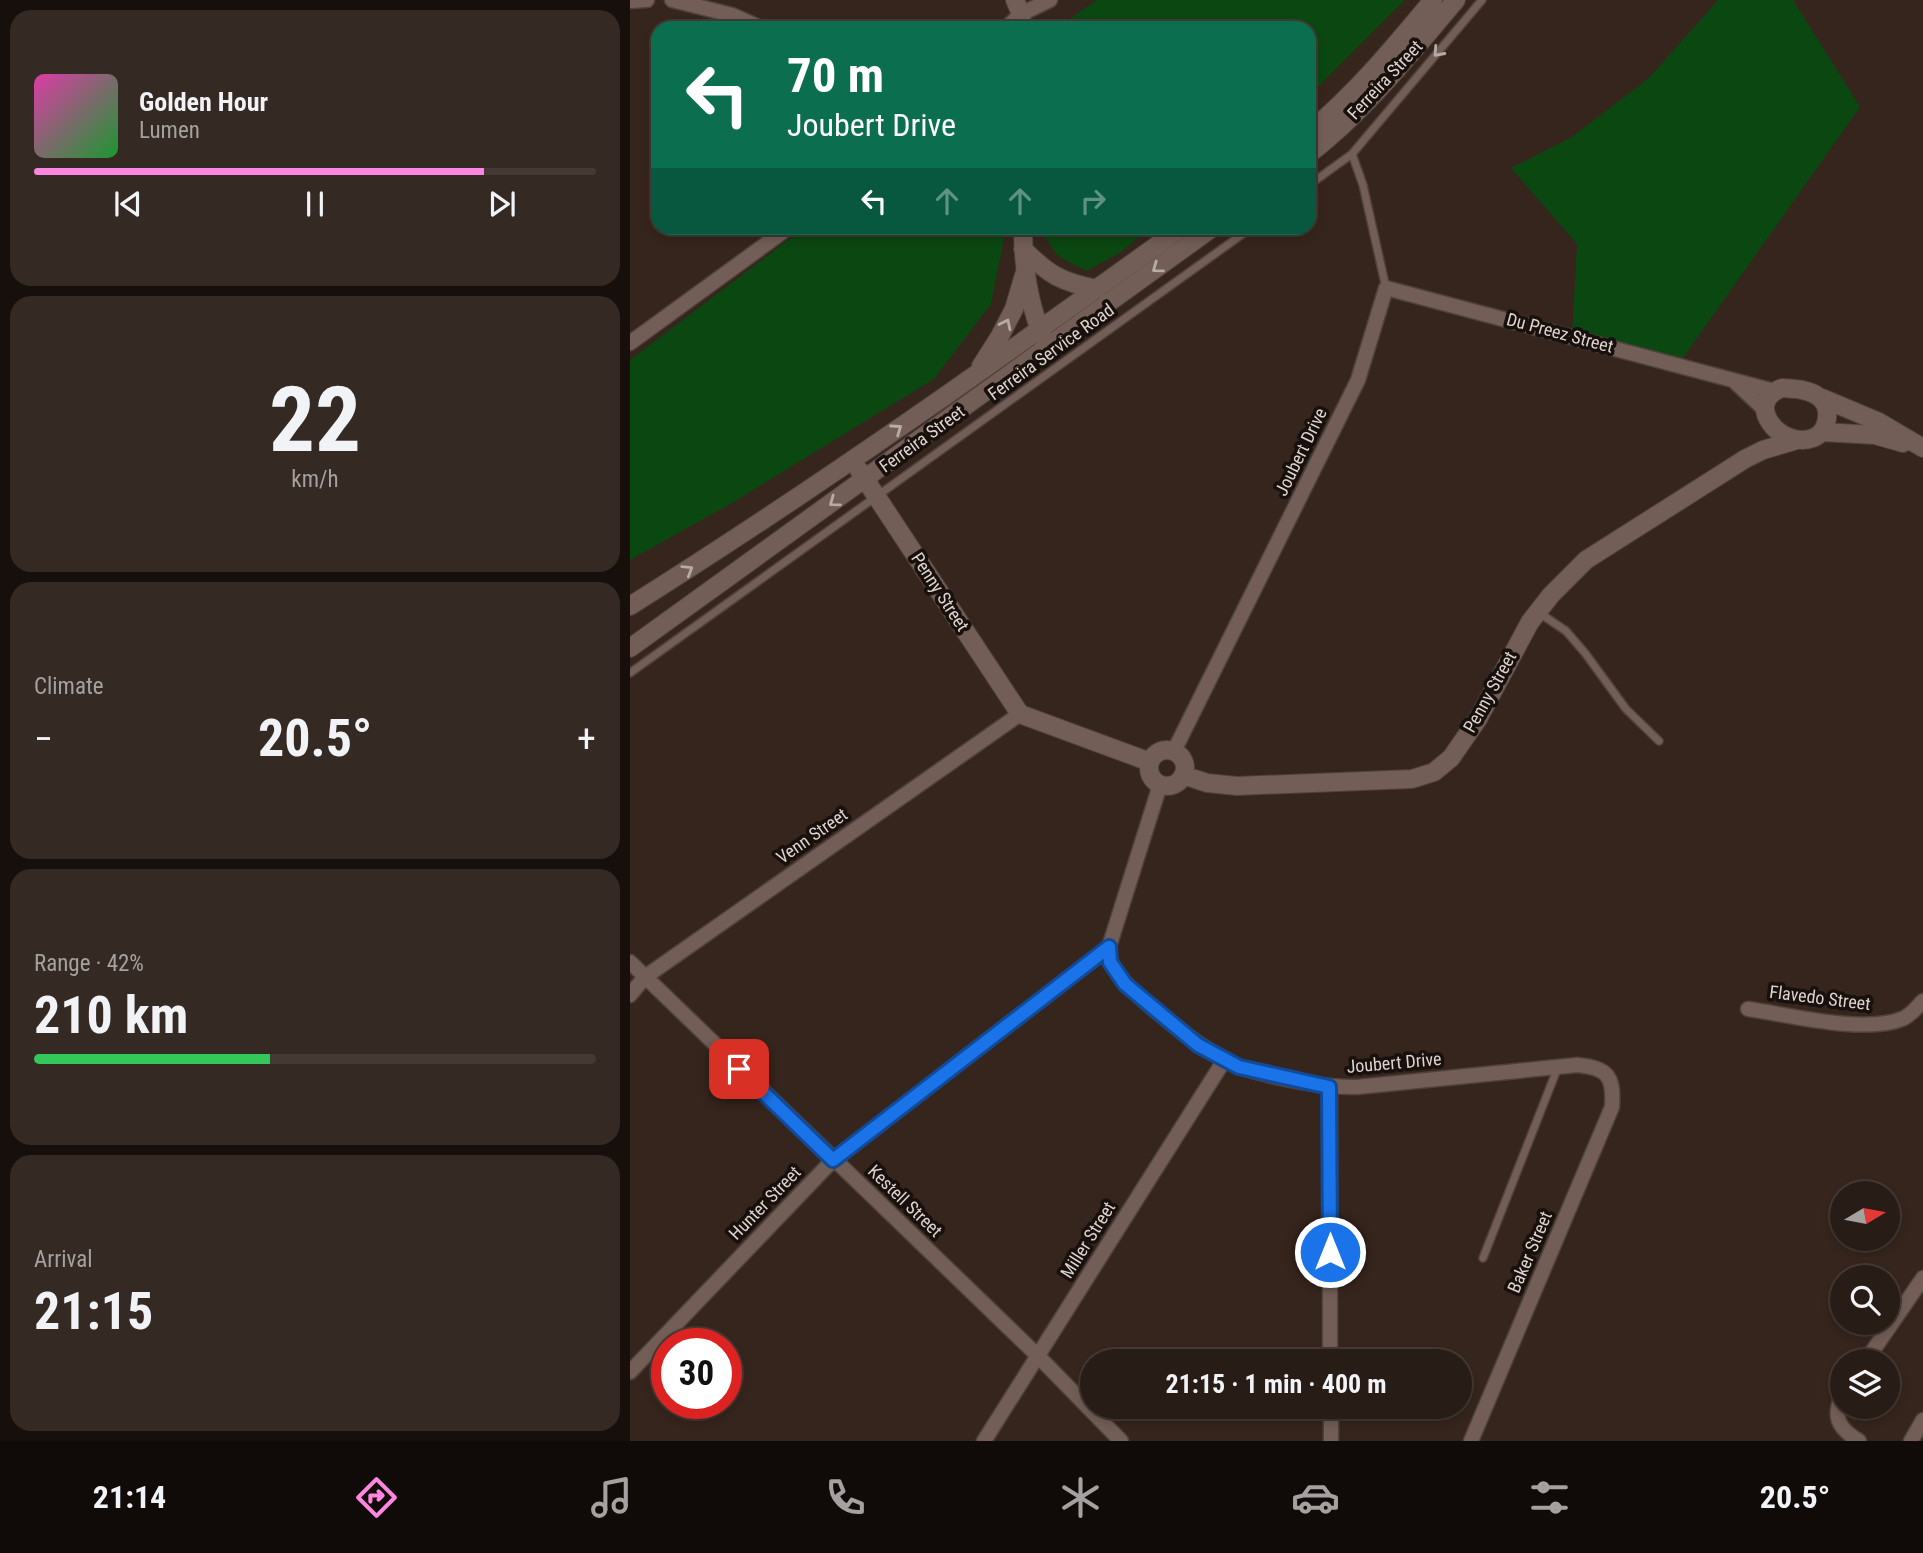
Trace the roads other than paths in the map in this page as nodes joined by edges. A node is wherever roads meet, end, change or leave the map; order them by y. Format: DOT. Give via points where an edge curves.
graph roads {
  1 [pos="648,0"];
  2 [pos="672,0"];
  3 [pos="1049,0"];
  4 [pos="1433,0"];
  5 [pos="1455,0"];
  6 [pos="1482,0"];
  7 [pos="630,1"];
  8 [pos="1020,14"];
  9 [pos="745,21"];
  10 [pos="1316,126"];
  11 [pos="1316,148"];
  12 [pos="1352,154"];
  13 [pos="1316,180"];
  14 [pos="778,235"];
  15 [pos="1023,235"];
  16 [pos="1171,235"];
  17 [pos="1202,235"];
  18 [pos="1241,235"];
  19 [pos="1023,249"];
  20 [pos="1024,272"];
  21 [pos="1387,288"];
  22 [pos="1097,289"];
  23 [pos="1040,331"];
  24 [pos="630,343"];
  25 [pos="1047,348"];
  26 [pos="978,372"];
  27 [pos="1733,379"];
  28 [pos="1774,391"];
  29 [pos="1822,398"];
  30 [pos="1767,416"];
  31 [pos="1822,432"];
  32 [pos="1797,440"];
  33 [pos="1923,449"];
  34 [pos="1745,459"];
  35 [pos="852,460"];
  36 [pos="866,479"];
  37 [pos="876,495"];
  38 [pos="630,606"];
  39 [pos="1538,611"];
  40 [pos="630,648"];
  41 [pos="630,673"];
  42 [pos="1020,714"];
  43 [pos="1660,741"];
  44 [pos="1174,751"];
  45 [pos="1150,762"];
  46 [pos="1184,775"];
  47 [pos="1160,785"];
  48 [pos="1109,947"];
  49 [pos="630,962"];
  50 [pos="645,977"];
  51 [pos="630,995"];
  52 [pos="1923,1001"];
  53 [pos="1748,1009"];
  54 [pos="1225,1059"];
  55 [pos="1558,1067"];
  56 [pos="1609,1076"];
  57 [pos="1329,1087"];
  58 [pos="833,1160"];
  59 [pos="1483,1258"];
  60 [pos="1923,1278"];
  61 [pos="1331,1349"];
  62 [pos="1874,1349"];
  63 [pos="1037,1355"];
  64 [pos="630,1373"];
  65 [pos="1331,1419"];
  66 [pos="1839,1419"];
  67 [pos="1923,1420"];
  68 [pos="984,1441"];
  69 [pos="1121,1441"];
  70 [pos="1331,1441"];
  71 [pos="1471,1441"];
  72 [pos="1859,1441"];
  73 [pos="1911,1441"];
  1 -- 7 [label="street"];
  2 -- 9 [label="street"];
  3 -- 8 [label="street"];
  4 -- 10 [label="main road, Ferreira Street" via="1378,66"];
  5 -- 11 [label="main road, Ferreira Street" via="1387,80"];
  6 -- 12 [label="lane, one-way"];
  12 -- 13 [label="lane"];
  12 -- 21 [label="lane"];
  14 -- 24 [label="street"];
  15 -- 19 [label="main road"];
  16 -- 22 [label="main road, Ferreira Street"];
  17 -- 25 [label="main road, Ferreira Street, one-way"];
  18 -- 37 [label="lane, Ferreira Service Road"];
  19 -- 20 [label="main road"];
  19 -- 22 [label="main road" via="1060,280"];
  20 -- 23 [label="main road"];
  26 -- 20 [label="main road, one-way" via="1013,309"];
  21 -- 27 [label="street, Du Preez Street"];
  21 -- 44 [label="street, Joubert Drive" via="1357,380"];
  22 -- 23 [label="main road, Ferreira Street"];
  23 -- 25 [label="main road"];
  23 -- 26 [label="main road, Ferreira Street"];
  25 -- 36 [label="main road, Ferreira Street"];
  35 -- 26 [label="main road, Ferreira Street, one-way"];
  27 -- 28 [label="street, Du Preez Street"];
  27 -- 30 [label="street, Du Preez Street"];
  28 -- 29 [label="main road" via="1794,388"];
  28 -- 30 [label="main road" via="1767,399"];
  29 -- 31 [label="main road" via="1827,408"];
  29 -- 33 [label="main road" via="1879,422"];
  30 -- 32 [label="main road" via="1784,435"];
  30 -- 34 [label="main road, Penny Street" via="1759,441"];
  31 -- 32 [label="main road"];
  31 -- 33 [label="main road" via="1875,435"];
  32 -- 34 [label="main road, Penny Street"];
  34 -- 39 [label="main road, Penny Street" via="1586,560"];
  35 -- 36 [label="main road, Penny Street"];
  38 -- 35 [label="main road, Ferreira Street, one-way"];
  36 -- 37 [label="main road, Penny Street"];
  36 -- 40 [label="main road, Ferreira Street, one-way"];
  37 -- 41 [label="lane, Ferreira Service Road"];
  37 -- 42 [label="main road, Penny Street"];
  39 -- 43 [label="lane" via="1566,631 1626,709"];
  39 -- 46 [label="main road, Penny Street" via="1478,719 1451,758 1434,772 1412,779 1237,786"];
  42 -- 45 [label="main road"];
  42 -- 50 [label="street, Venn Street"];
  44 -- 45 [label="main road" via="1157,753"];
  44 -- 46 [label="main road" via="1185,764"];
  45 -- 47 [label="main road" via="1152,778"];
  46 -- 47 [label="main road" via="1176,784"];
  47 -- 48 [label="street"];
  48 -- 54 [label="street, Joubert Drive" via="1110,962 1125,984 1198,1045"];
  48 -- 58 [label="street, Hunter Street"];
  49 -- 50 [label="street, Kestell Street"];
  50 -- 51 [label="street, Venn Street"];
  50 -- 58 [label="street, Kestell Street"];
  52 -- 53 [label="street, Flavedo Street" via="1905,1018 1882,1024 1844,1024"];
  54 -- 57 [label="street, Joubert Drive" via="1239,1067"];
  54 -- 63 [label="street, Miller Street"];
  55 -- 56 [label="street, Joubert Drive" via="1597,1067"];
  55 -- 57 [label="street, Joubert Drive"];
  55 -- 59 [label="lane"];
  56 -- 71 [label="street, Baker Street" via="1612,1107"];
  57 -- 61 [label="street"];
  58 -- 63 [label="street, Kestell Street"];
  58 -- 64 [label="street, Hunter Street"];
  60 -- 62 [label="street"];
  63 -- 68 [label="street, Miller Street"];
  63 -- 69 [label="street, Kestell Street"];
  65 -- 70 [label="street"];
  66 -- 72 [label="street" via="1846,1433"];
  67 -- 73 [label="street"];
}
